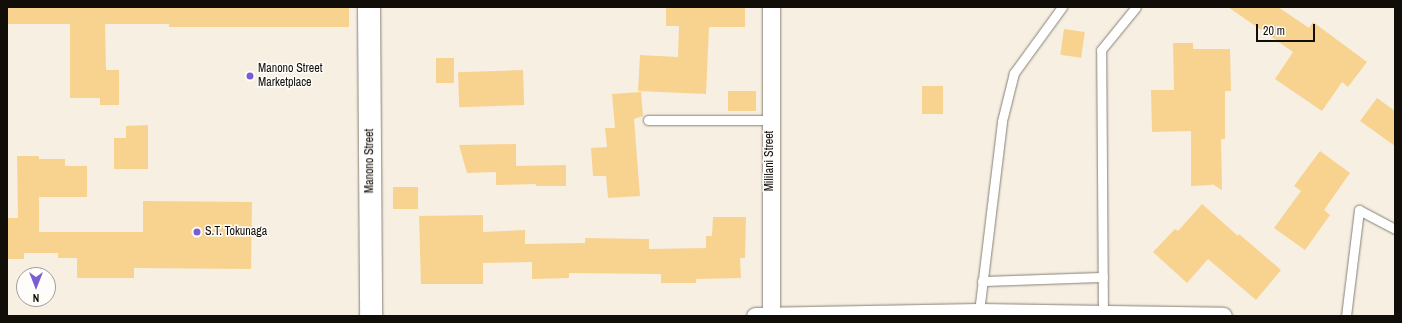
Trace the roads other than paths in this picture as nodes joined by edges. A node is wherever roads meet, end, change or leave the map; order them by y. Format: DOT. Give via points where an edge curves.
graph roads {
  1 [pos="369,7"];
  2 [pos="771,7"];
  3 [pos="1062,7"];
  4 [pos="1136,7"];
  5 [pos="648,120"];
  6 [pos="770,120"];
  7 [pos="1395,228"];
  8 [pos="1103,277"];
  9 [pos="982,281"];
  10 [pos="979,312"];
  11 [pos="1103,314"];
  12 [pos="371,316"];
  13 [pos="766,316"];
  14 [pos="1223,316"];
  15 [pos="1346,316"];
  1 -- 12 [label="street, Manono Street"];
  2 -- 6 [label="street, Mililani Street"];
  3 -- 9 [label="lane" via="1014,73 1002,121"];
  4 -- 8 [label="lane" via="1101,50"];
  5 -- 6 [label="lane"];
  6 -- 13 [label="street, Mililani Street"];
  7 -- 15 [label="lane" via="1359,210"];
  8 -- 9 [label="lane"];
  8 -- 11 [label="lane"];
  9 -- 10 [label="lane"];
  10 -- 11 [label="street"];
  10 -- 13 [label="street"];
  11 -- 14 [label="street"];
}
